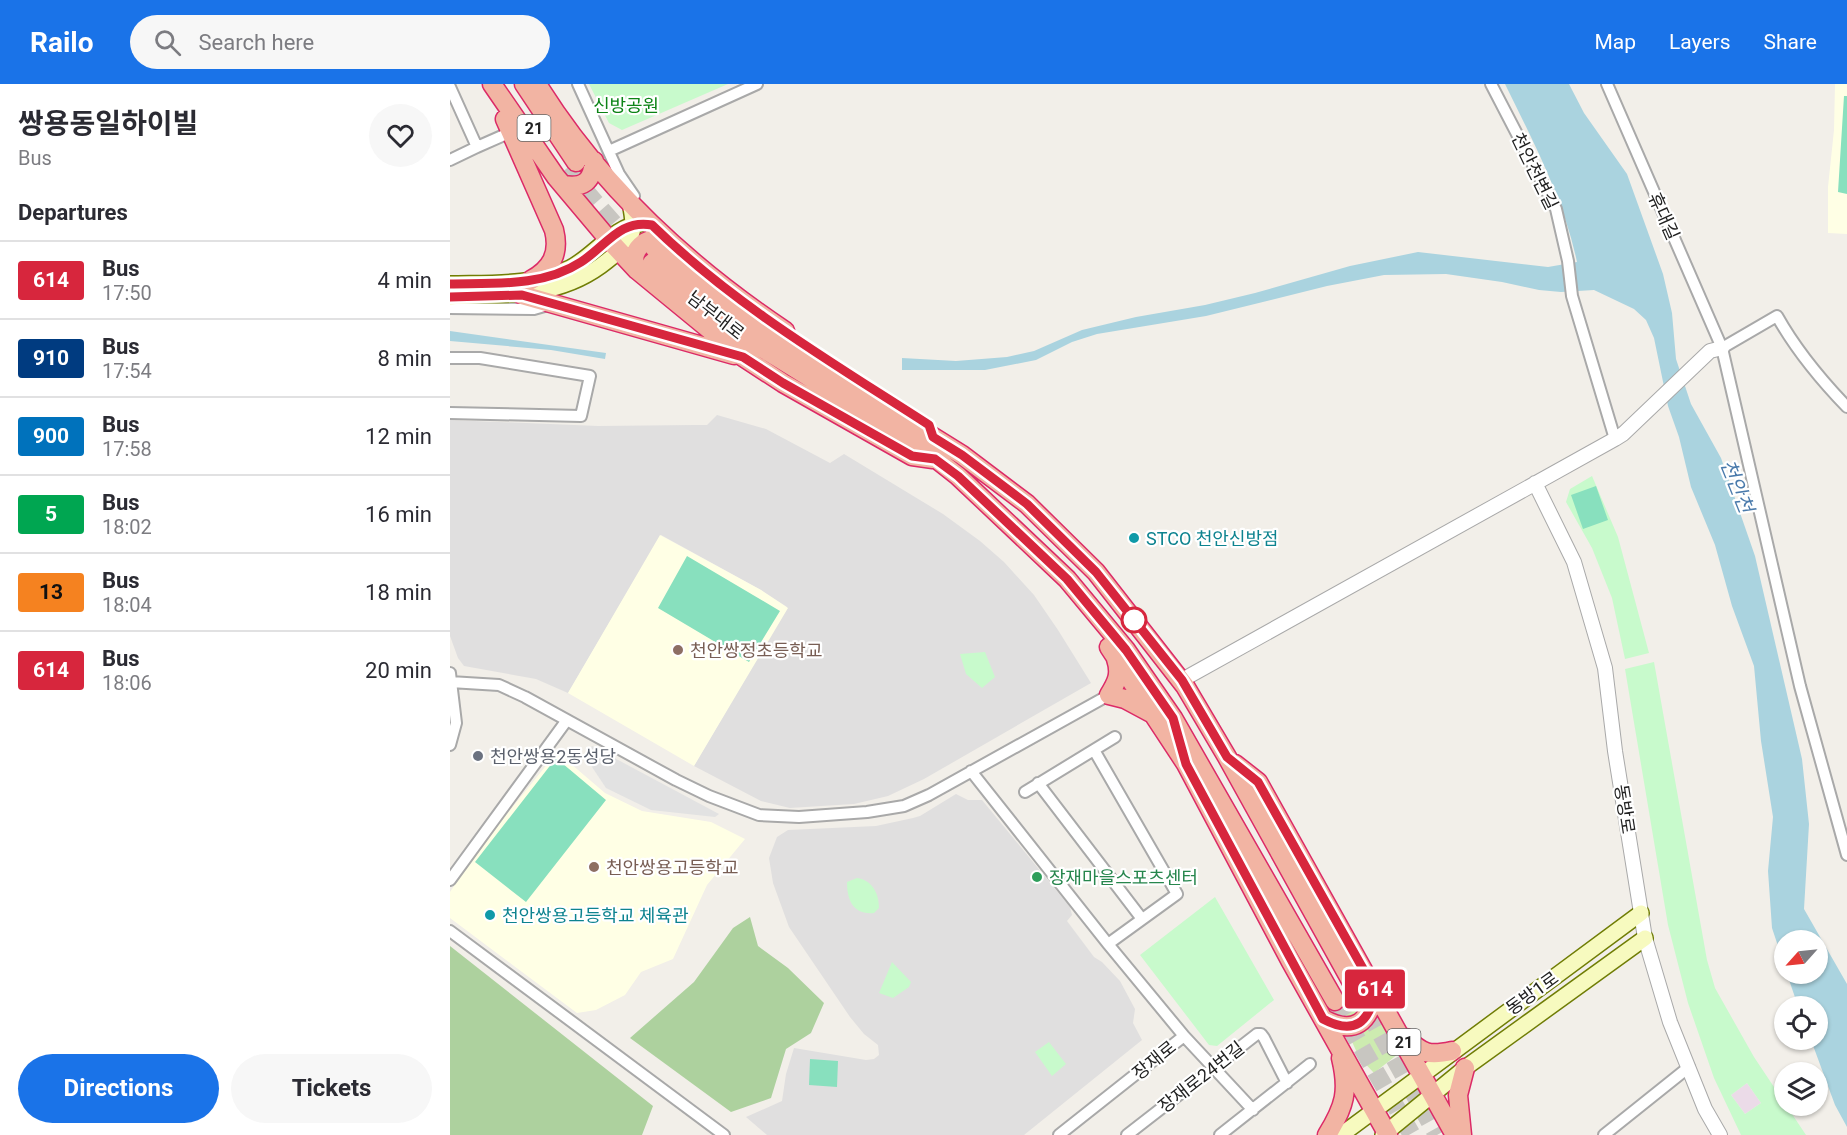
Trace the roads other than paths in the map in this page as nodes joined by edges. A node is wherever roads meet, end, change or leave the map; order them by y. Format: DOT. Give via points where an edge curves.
graph roads {
  1 [pos="491,84"];
  2 [pos="507,84"];
  3 [pos="524,84"];
  4 [pos="537,84"];
  5 [pos="578,84"];
  6 [pos="757,84"];
  7 [pos="1491,84"];
  8 [pos="1607,84"];
  9 [pos="450,87"];
  10 [pos="511,132"];
  11 [pos="477,147"];
  12 [pos="450,160"];
  13 [pos="581,166"];
  14 [pos="619,174"];
  15 [pos="630,203"];
  16 [pos="643,225"];
  17 [pos="614,246"];
  18 [pos="653,256"];
  19 [pos="450,284"];
  20 [pos="527,288"];
  21 [pos="450,297"];
  22 [pos="552,303"];
  23 [pos="450,308"];
  24 [pos="759,314"];
  25 [pos="1716,349"];
  26 [pos="743,357"];
  27 [pos="450,358"];
  28 [pos="1847,407"];
  29 [pos="450,412"];
  30 [pos="1619,436"];
  31 [pos="933,437"];
  32 [pos="935,459"];
  33 [pos="1535,483"];
  34 [pos="1067,579"];
  35 [pos="1114,654"];
  36 [pos="451,679"];
  37 [pos="1182,680"];
  38 [pos="1109,695"];
  39 [pos="1154,715"];
  40 [pos="1173,718"];
  41 [pos="567,720"];
  42 [pos="1116,737"];
  43 [pos="450,745"];
  44 [pos="1094,750"];
  45 [pos="1227,757"];
  46 [pos="1186,764"];
  47 [pos="971,771"];
  48 [pos="1038,783"];
  49 [pos="1024,792"];
  50 [pos="1847,855"];
  51 [pos="450,880"];
  52 [pos="1641,913"];
  53 [pos="1142,919"];
  54 [pos="450,931"];
  55 [pos="1645,938"];
  56 [pos="1108,944"];
  57 [pos="1355,988"];
  58 [pos="1375,990"];
  59 [pos="1335,1001"];
  60 [pos="1390,1017"];
  61 [pos="1323,1019"];
  62 [pos="1184,1036"];
  63 [pos="1337,1042"];
  64 [pos="1452,1051"];
  65 [pos="1310,1064"];
  66 [pos="1213,1067"];
  67 [pos="1689,1067"];
  68 [pos="1465,1068"];
  69 [pos="1422,1073"];
  70 [pos="1287,1083"];
  71 [pos="1433,1095"];
  72 [pos="1375,1109"];
  73 [pos="1253,1110"];
  74 [pos="1386,1134"];
  75 [pos="724,1135"];
  76 [pos="1059,1135"];
  77 [pos="1127,1135"];
  78 [pos="1220,1135"];
  79 [pos="1327,1135"];
  80 [pos="1341,1135"];
  81 [pos="1455,1135"];
  82 [pos="1462,1135"];
  83 [pos="1604,1135"];
  84 [pos="1720,1135"];
  1 -- 10 [label="highway"];
  1 -- 13 [label="highway" via="514,118"];
  2 -- 13 [label="highway, 21" via="528,120"];
  3 -- 13 [label="highway, 21"];
  4 -- 13 [label="highway"];
  5 -- 13 [label="street"];
  6 -- 13 [label="street"];
  7 -- 30 [label="street, 천안천변길" via="1556,209 1572,296"];
  8 -- 25 [label="street, 휴대길"];
  9 -- 11 [label="street"];
  10 -- 11 [label="street"];
  10 -- 20 [label="highway" via="557,240 554,259"];
  11 -- 12 [label="street"];
  13 -- 14 [label="street"];
  13 -- 15 [label="highway"];
  13 -- 17 [label="highway"];
  14 -- 15 [label="street"];
  14 -- 24 [label="street" via="662,226"];
  15 -- 16 [label="highway"];
  16 -- 17 [label="main road" via="625,227"];
  16 -- 18 [label="highway"];
  17 -- 18 [label="highway"];
  17 -- 20 [label="main road" via="593,273 577,281 542,292"];
  18 -- 24 [label="highway"];
  18 -- 26 [label="highway"];
  18 -- 31 [label="highway, 남부대로" via="690,278 746,321"];
  18 -- 32 [label="highway, 남부대로" via="733,330 916,443"];
  19 -- 20 [label="main road" via="513,283"];
  20 -- 21 [label="main road"];
  20 -- 22 [label="highway"];
  22 -- 23 [label="street" via="534,309"];
  22 -- 26 [label="highway"];
  24 -- 31 [label="highway" via="929,425"];
  25 -- 28 [label="street" via="1777,316 1812,370"];
  25 -- 30 [label="street"];
  25 -- 50 [label="street, 휴대길" via="1800,686"];
  26 -- 32 [label="highway" via="912,456"];
  27 -- 29 [label="street" via="480,358 590,376 581,416"];
  30 -- 33 [label="street"];
  31 -- 37 [label="highway, 21" via="1027,504 1096,572"];
  32 -- 34 [label="highway, 남부대로" via="1006,519"];
  33 -- 37 [label="street"];
  33 -- 52 [label="street, 동방로" via="1574,562 1605,668"];
  34 -- 35 [label="highway" via="1088,619"];
  34 -- 40 [label="highway" via="1149,681"];
  35 -- 38 [label="highway" via="1118,682"];
  35 -- 39 [label="highway"];
  36 -- 41 [label="street" via="499,685"];
  36 -- 43 [label="street" via="456,723"];
  37 -- 45 [label="highway, 21"];
  38 -- 39 [label="highway"];
  38 -- 47 [label="street"];
  39 -- 46 [label="highway"];
  40 -- 46 [label="highway"];
  40 -- 59 [label="highway"];
  41 -- 47 [label="street" via="701,792 759,815 867,812 903,806"];
  41 -- 51 [label="street"];
  42 -- 44 [label="street"];
  44 -- 48 [label="street"];
  44 -- 53 [label="street" via="1177,894"];
  45 -- 57 [label="highway, 21"];
  45 -- 58 [label="highway, 21" via="1258,782"];
  46 -- 61 [label="highway"];
  47 -- 56 [label="street, 장재로"];
  48 -- 49 [label="street"];
  48 -- 53 [label="street"];
  52 -- 55 [label="street, 동방로"];
  52 -- 64 [label="main road, 동방1로"];
  53 -- 56 [label="street"];
  54 -- 75 [label="street"];
  55 -- 67 [label="street, 동방로" via="1670,1022"];
  55 -- 68 [label="main road, 동방1로"];
  56 -- 62 [label="street, 장재로"];
  58 -- 60 [label="highway, 21"];
  58 -- 61 [label="highway" via="1370,1012 1356,1025 1343,1028"];
  60 -- 64 [label="highway" via="1424,1053"];
  60 -- 69 [label="highway, 21"];
  61 -- 63 [label="highway"];
  62 -- 66 [label="street"];
  62 -- 76 [label="street, 장재로"];
  63 -- 72 [label="highway"];
  63 -- 79 [label="highway" via="1346,1091"];
  64 -- 69 [label="main road, 동방1로"];
  65 -- 70 [label="street"];
  66 -- 70 [label="street, 장재로24번길" via="1252,1036 1261,1034"];
  66 -- 73 [label="street"];
  66 -- 77 [label="street, 장재로24번길"];
  67 -- 83 [label="street"];
  67 -- 84 [label="street, 동방로"];
  68 -- 71 [label="main road, 동방1로"];
  68 -- 82 [label="highway" via="1458,1095"];
  69 -- 71 [label="highway, 21"];
  69 -- 72 [label="main road, 동방1로"];
  70 -- 73 [label="street"];
  71 -- 74 [label="main road, 동방1로"];
  71 -- 81 [label="highway, 21"];
  72 -- 74 [label="highway"];
  72 -- 80 [label="main road, 동방1로"];
  73 -- 78 [label="street"];
}
